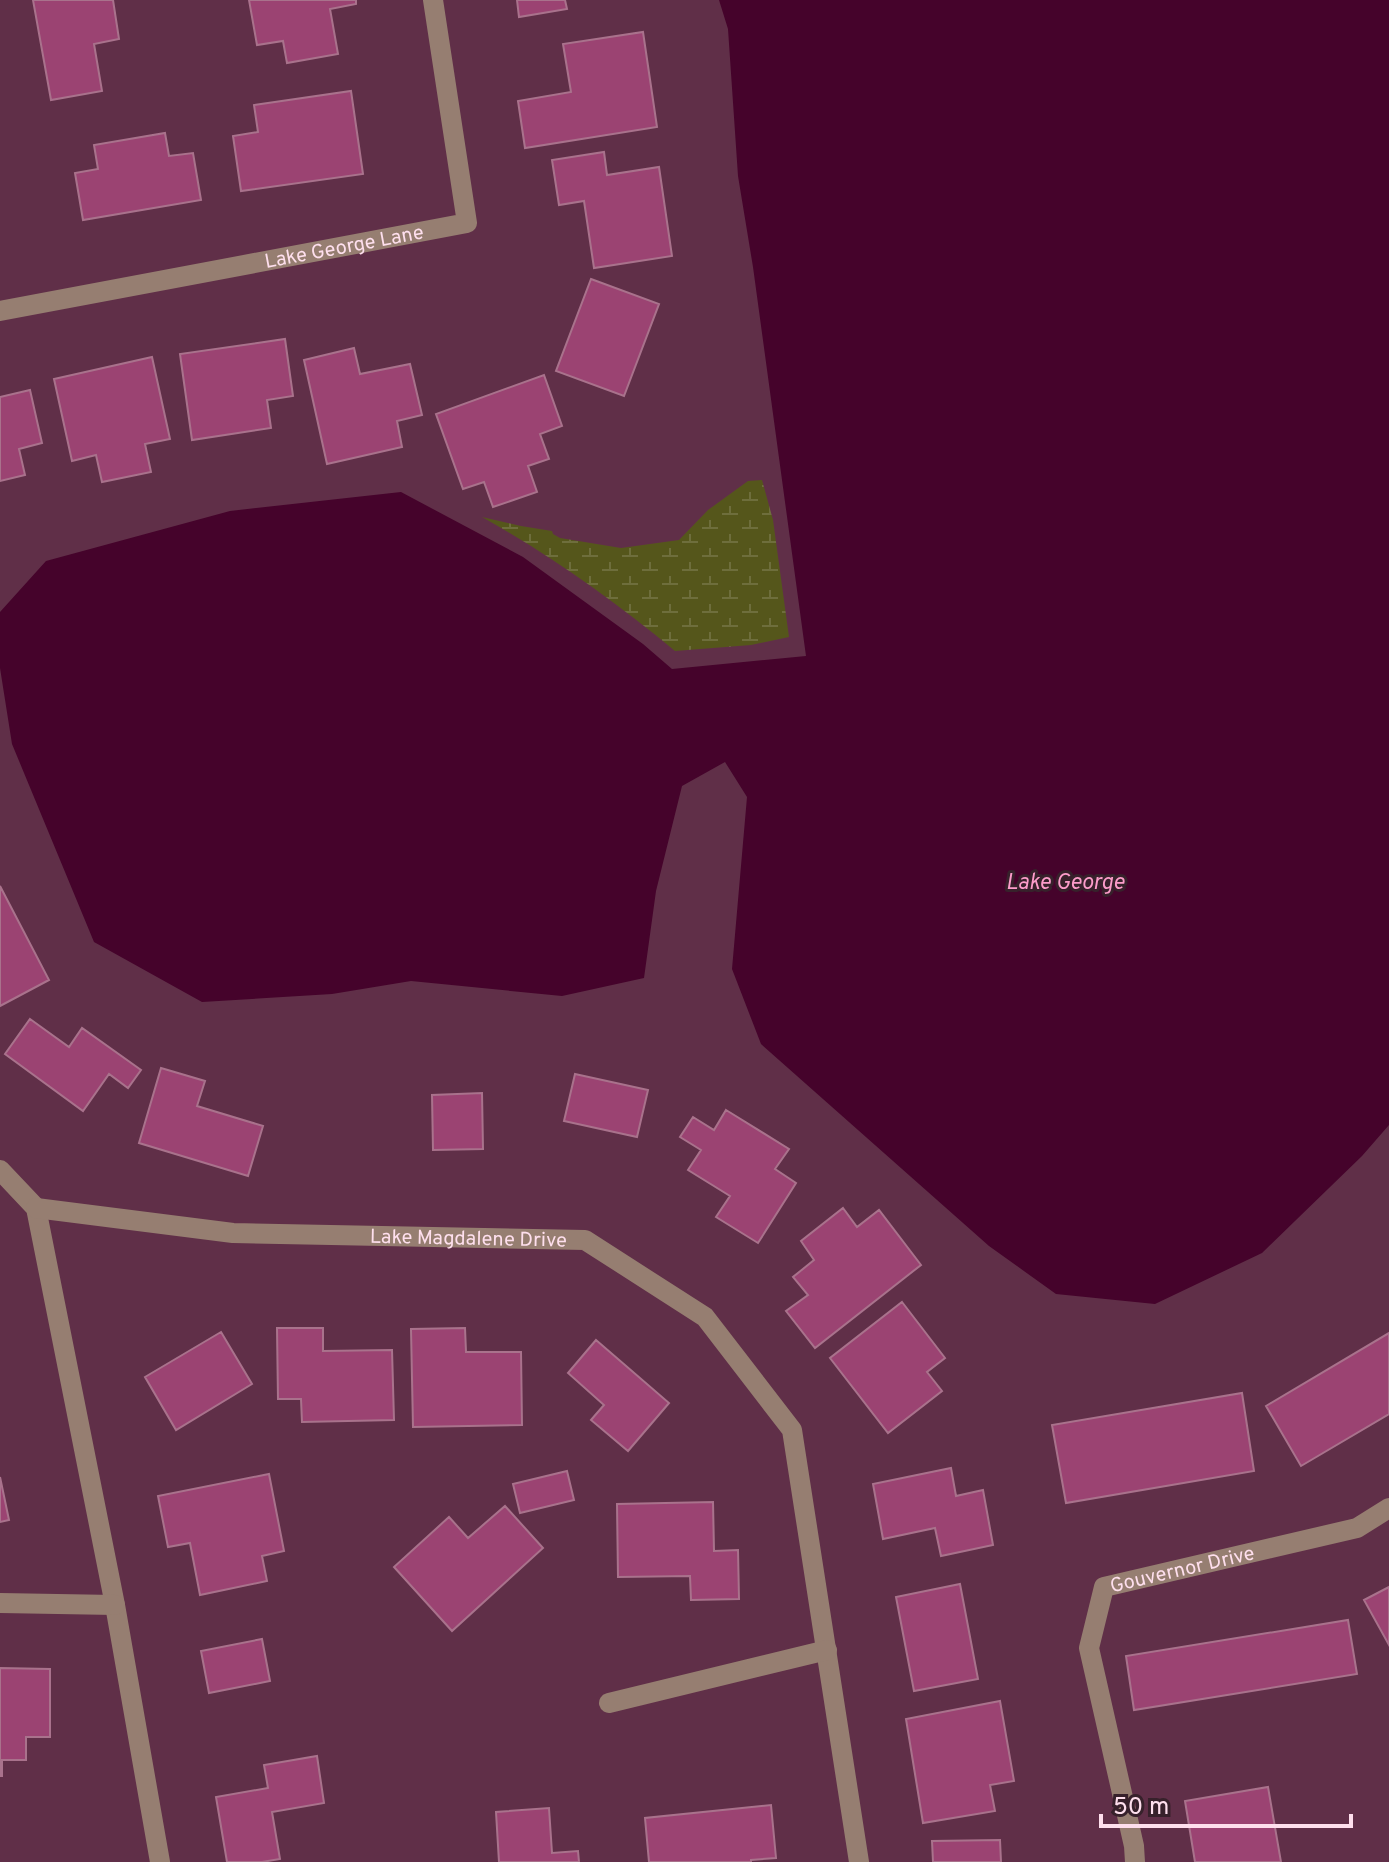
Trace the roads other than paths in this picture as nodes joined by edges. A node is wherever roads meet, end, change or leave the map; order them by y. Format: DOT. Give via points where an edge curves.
graph roads {
  1 [pos="433,0"];
  2 [pos="0,311"];
  3 [pos="0,1170"];
  4 [pos="36,1208"];
  5 [pos="1389,1508"];
  6 [pos="0,1603"];
  7 [pos="115,1605"];
  8 [pos="827,1650"];
  9 [pos="609,1703"];
  10 [pos="160,1862"];
  11 [pos="859,1862"];
  12 [pos="1135,1862"];
  1 -- 2 [label="street, Lake George Lane" via="467,223"];
  3 -- 4 [label="street"];
  4 -- 7 [label="street"];
  4 -- 8 [label="street, Lake Magdalene Drive" via="233,1233 585,1240 705,1317 792,1430"];
  5 -- 12 [label="street, Gouvernor Drive" via="1357,1528 1104,1587 1089,1648"];
  6 -- 7 [label="street"];
  7 -- 10 [label="street"];
  8 -- 9 [label="street"];
  8 -- 11 [label="street, Lake Magdalene Drive"];
}
